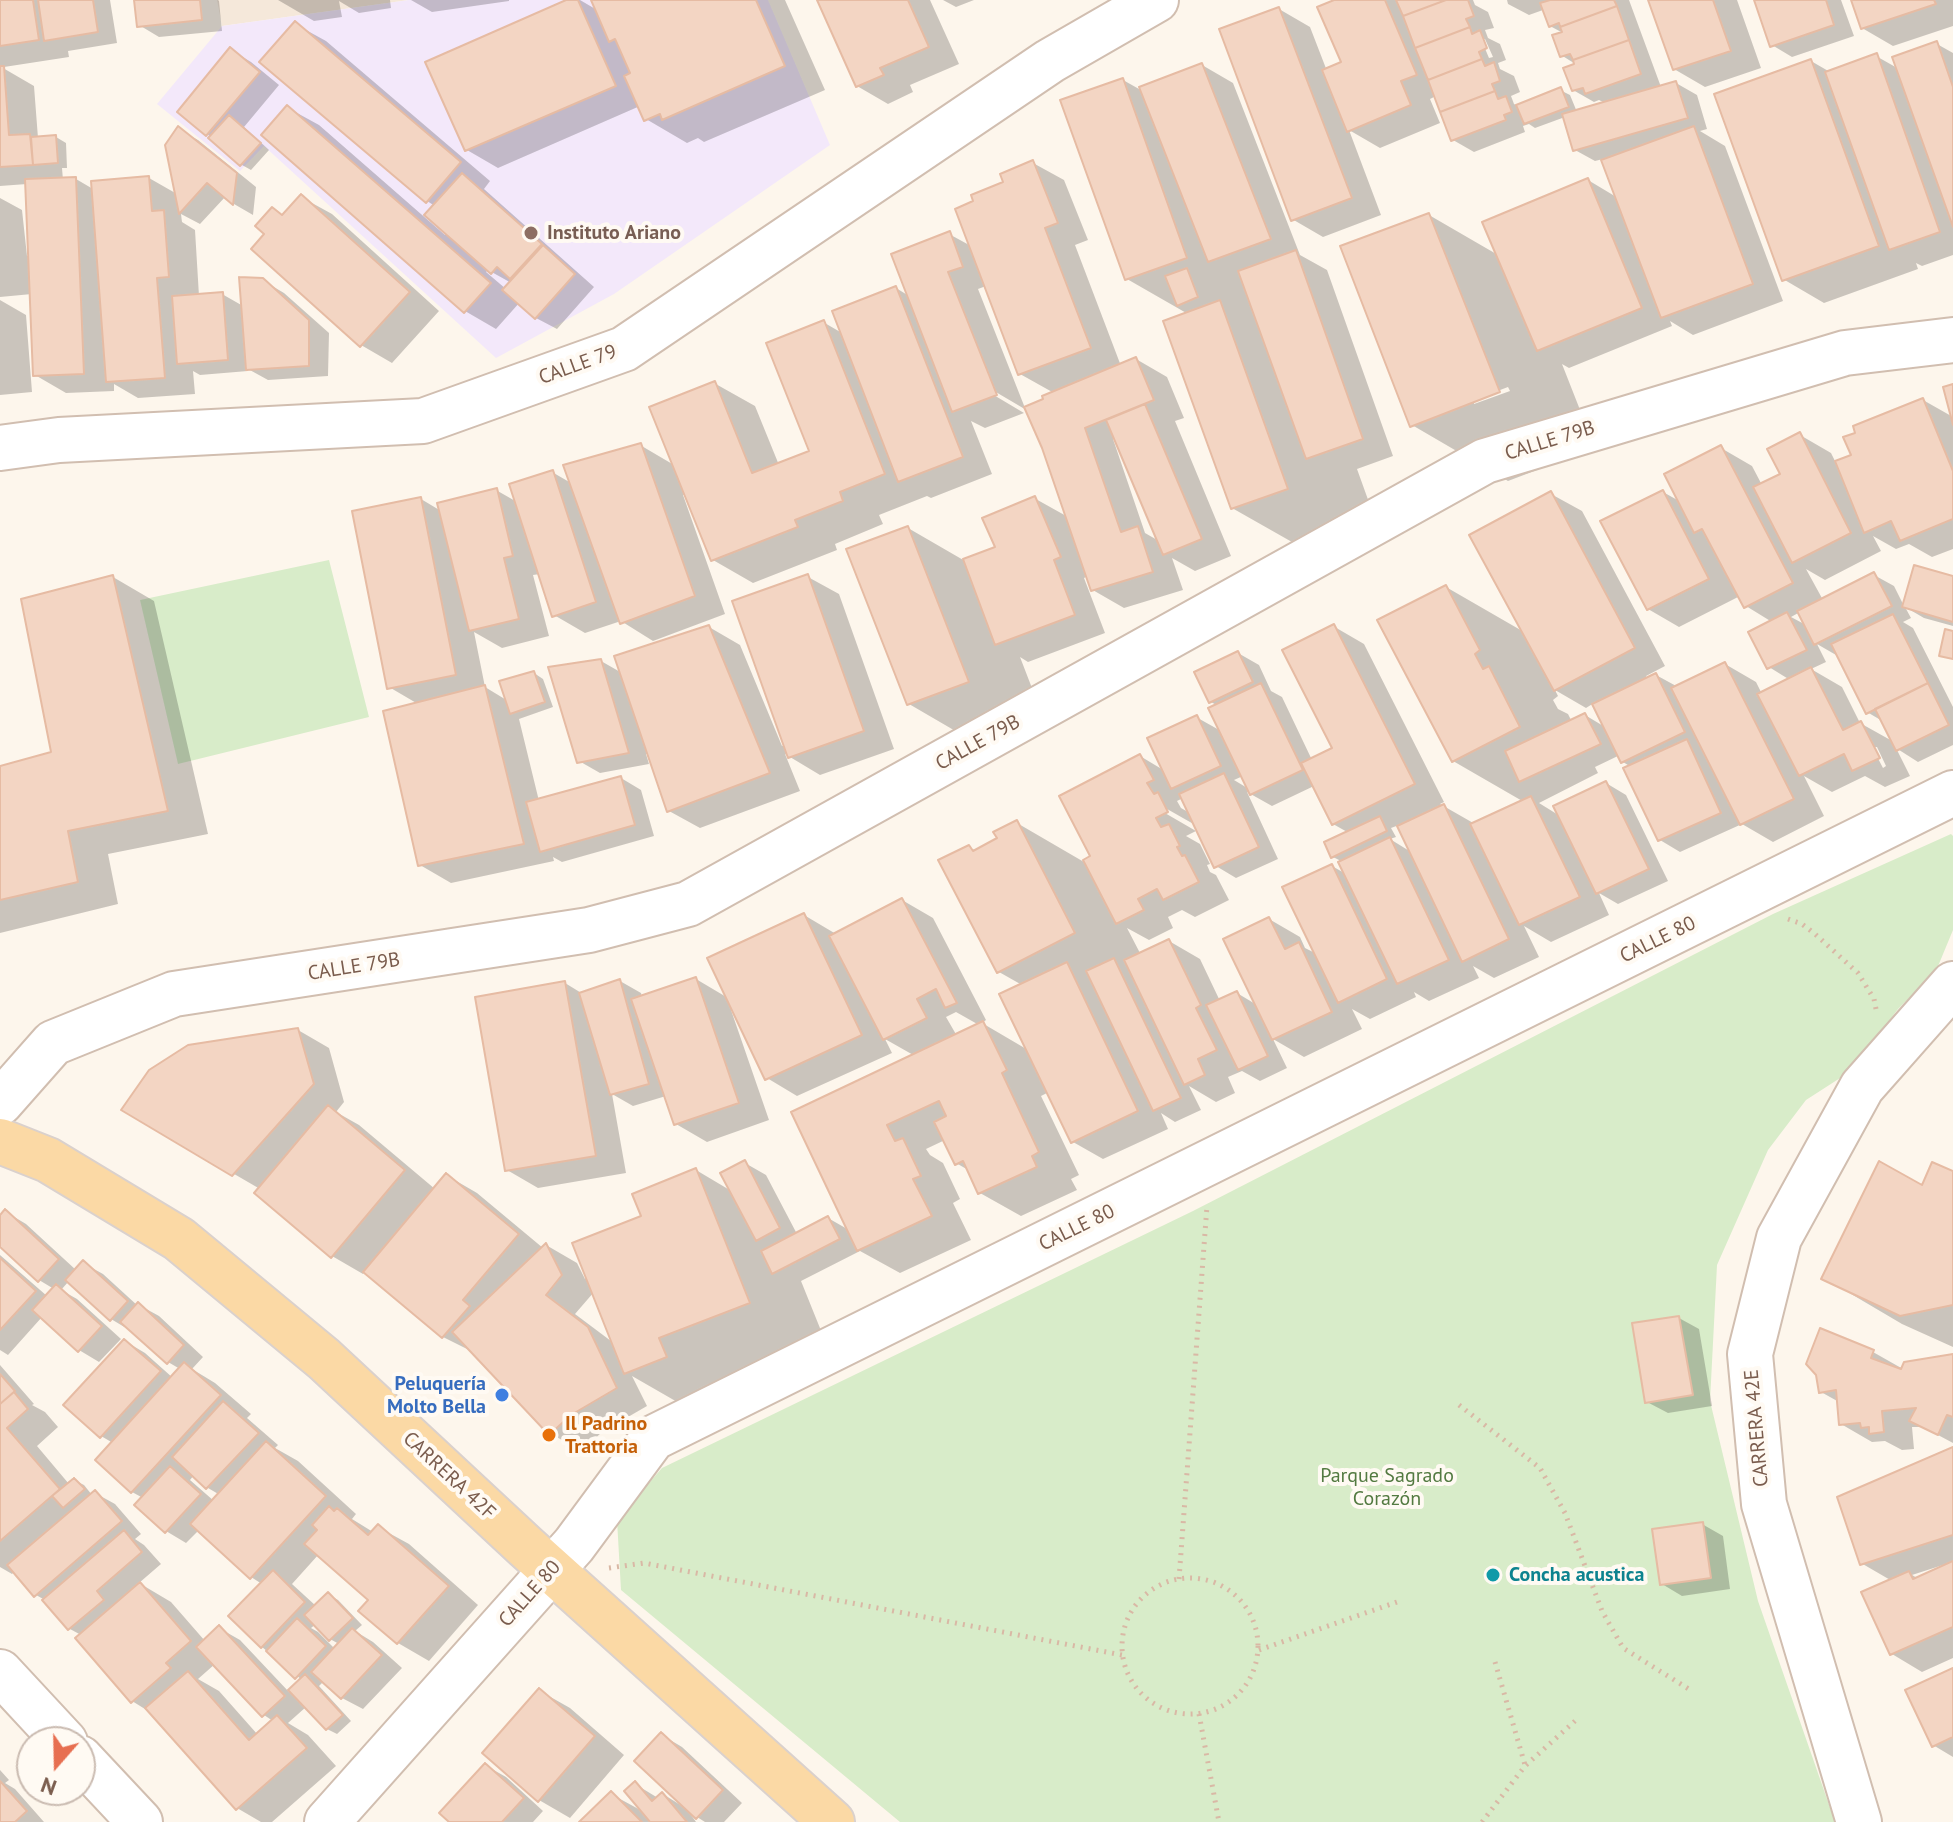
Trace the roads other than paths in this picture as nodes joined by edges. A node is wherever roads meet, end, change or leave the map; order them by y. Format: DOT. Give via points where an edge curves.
graph roads {
  1 [pos="1156,0"];
  2 [pos="1953,340"];
  3 [pos="0,448"];
  4 [pos="1953,793"];
  5 [pos="1953,984"];
  6 [pos="0,1103"];
  7 [pos="0,1141"];
  8 [pos="551,1569"];
  9 [pos="0,1672"];
  10 [pos="50,1726"];
  11 [pos="96,1775"];
  12 [pos="140,1822"];
  13 [pos="327,1822"];
  14 [pos="831,1822"];
  15 [pos="1859,1822"];
  1 -- 3 [label="street, CALLE 79" via="1050,61 624,349 423,421 59,440"];
  2 -- 6 [label="street, CALLE 79B" via="1845,353 1485,461 688,904 589,930 174,994 53,1043"];
  4 -- 8 [label="street, CALLE 80" via="653,1438"];
  5 -- 15 [label="street, CARRERA 42E" via="1862,1087 1846,1115 1779,1238 1750,1354 1764,1504"];
  7 -- 8 [label="main road, CARRERA 42F" via="48,1160 179,1239 324,1359"];
  8 -- 13 [label="street, CALLE 80"];
  8 -- 14 [label="main road, CARRERA 42F"];
  9 -- 10 [label="street"];
  11 -- 12 [label="street"];
}
